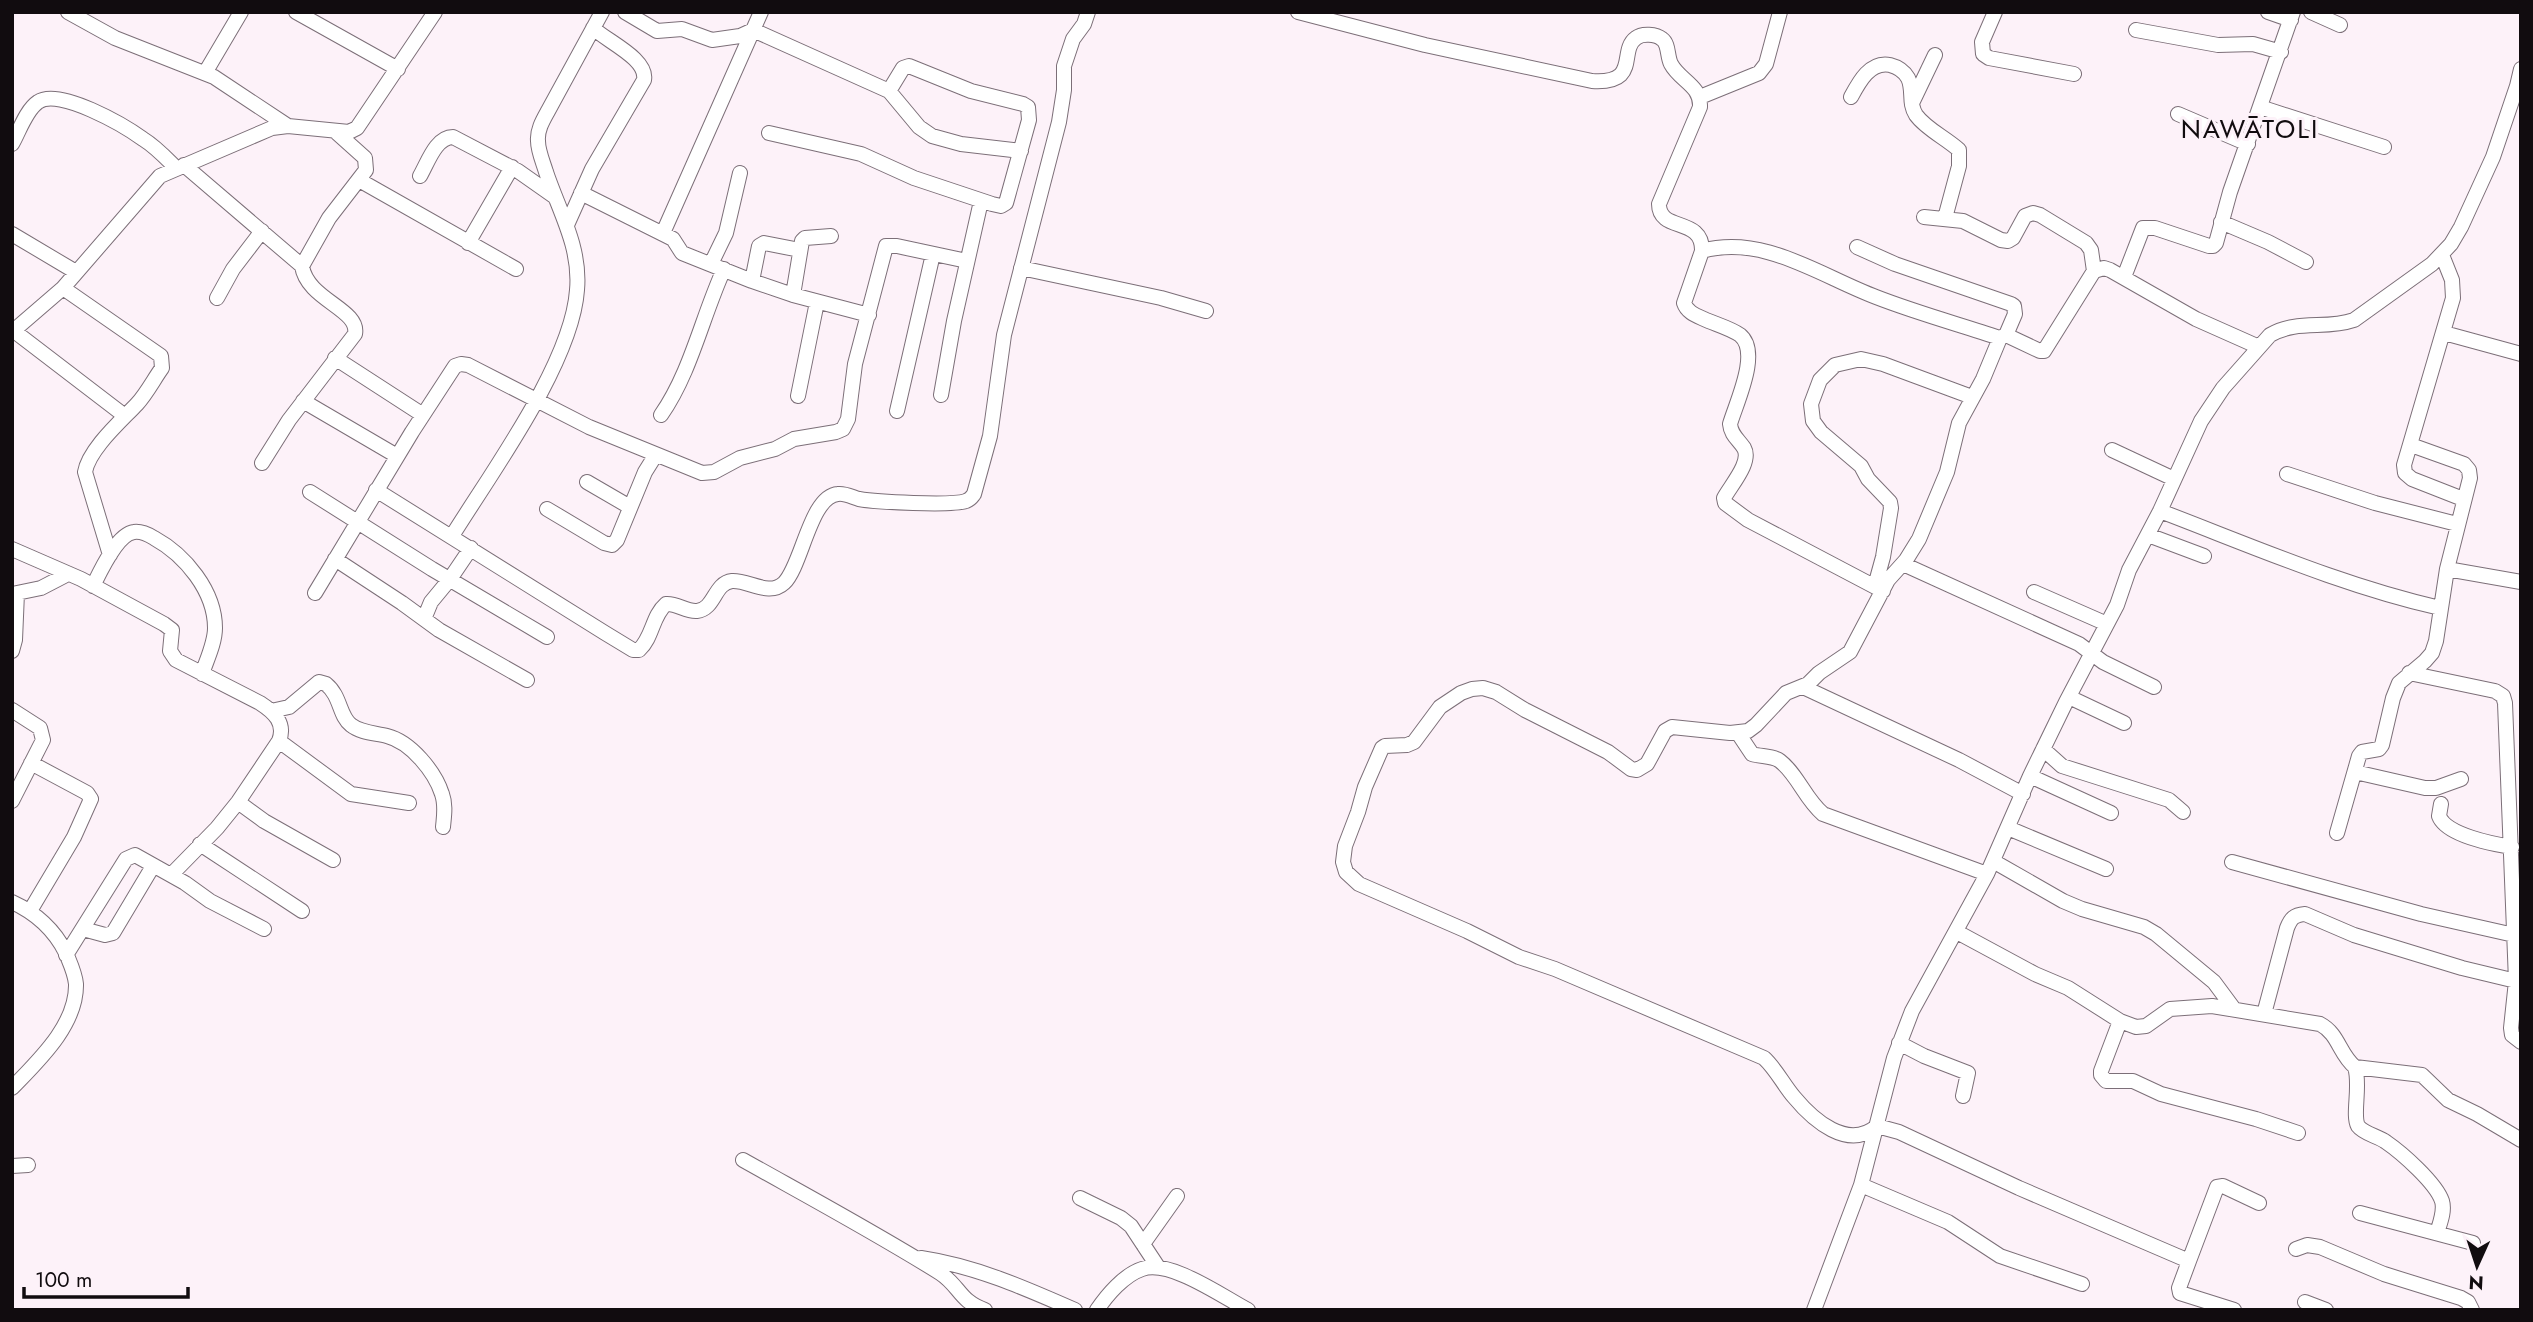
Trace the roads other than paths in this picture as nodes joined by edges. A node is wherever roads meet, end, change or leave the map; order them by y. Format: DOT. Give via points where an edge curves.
graph roads {
  1 [pos="68,12"];
  2 [pos="241,12"];
  3 [pos="296,12"];
  4 [pos="435,12"];
  5 [pos="602,12"];
  6 [pos="625,12"];
  7 [pos="761,12"];
  8 [pos="1088,12"];
  9 [pos="1298,12"];
  10 [pos="1780,12"];
  11 [pos="1995,12"];
  12 [pos="2268,12"];
  13 [pos="2311,12"];
  14 [pos="2292,16"];
  15 [pos="2340,25"];
  16 [pos="593,28"];
  17 [pos="753,30"];
  18 [pos="2136,30"];
  19 [pos="2281,52"];
  20 [pos="1935,55"];
  21 [pos="398,69"];
  22 [pos="2521,69"];
  23 [pos="205,73"];
  24 [pos="2074,74"];
  25 [pos="889,91"];
  26 [pos="1700,97"];
  27 [pos="1851,97"];
  28 [pos="1911,106"];
  29 [pos="2260,107"];
  30 [pos="2178,114"];
  31 [pos="288,126"];
  32 [pos="336,132"];
  33 [pos="769,133"];
  34 [pos="12,144"];
  35 [pos="2248,144"];
  36 [pos="2384,147"];
  37 [pos="1021,151"];
  38 [pos="180,166"];
  39 [pos="512,167"];
  40 [pos="740,173"];
  41 [pos="420,176"];
  42 [pos="359,180"];
  43 [pos="581,192"];
  44 [pos="555,197"];
  45 [pos="981,201"];
  46 [pos="1924,216"];
  47 [pos="1945,218"];
  48 [pos="2221,222"];
  49 [pos="566,225"];
  50 [pos="262,231"];
  51 [pos="663,233"];
  52 [pos="12,234"];
  53 [pos="831,236"];
  54 [pos="468,243"];
  55 [pos="1857,247"];
  56 [pos="800,250"];
  57 [pos="1702,251"];
  58 [pos="933,254"];
  59 [pos="2442,255"];
  60 [pos="967,261"];
  61 [pos="2306,262"];
  62 [pos="302,266"];
  63 [pos="718,267"];
  64 [pos="1021,268"];
  65 [pos="516,269"];
  66 [pos="2094,271"];
  67 [pos="76,272"];
  68 [pos="2124,277"];
  69 [pos="752,281"];
  70 [pos="63,288"];
  71 [pos="793,295"];
  72 [pos="216,298"];
  73 [pos="817,302"];
  74 [pos="1206,311"];
  75 [pos="869,314"];
  76 [pos="16,326"];
  77 [pos="2444,333"];
  78 [pos="2003,337"];
  79 [pos="2259,347"];
  80 [pos="2521,354"];
  81 [pos="335,358"];
  82 [pos="941,395"];
  83 [pos="798,396"];
  84 [pos="1972,397"];
  85 [pos="536,400"];
  86 [pos="303,401"];
  87 [pos="897,411"];
  88 [pos="423,415"];
  89 [pos="662,415"];
  90 [pos="125,416"];
  91 [pos="2411,445"];
  92 [pos="2112,450"];
  93 [pos="397,456"];
  94 [pos="655,456"];
  95 [pos="262,463"];
  96 [pos="2287,474"];
  97 [pos="2175,479"];
  98 [pos="587,482"];
  99 [pos="376,490"];
  100 [pos="310,492"];
  101 [pos="2463,499"];
  102 [pos="630,507"];
  103 [pos="547,509"];
  104 [pos="2160,511"];
  105 [pos="358,522"];
  106 [pos="2457,524"];
  107 [pos="2148,535"];
  108 [pos="452,536"];
  109 [pos="471,548"];
  110 [pos="12,549"];
  111 [pos="110,555"];
  112 [pos="2204,556"];
  113 [pos="335,559"];
  114 [pos="1903,564"];
  115 [pos="2447,569"];
  116 [pos="68,574"];
  117 [pos="450,579"];
  118 [pos="2521,582"];
  119 [pos="93,586"];
  120 [pos="1879,588"];
  121 [pos="2034,592"];
  122 [pos="15,593"];
  123 [pos="315,593"];
  124 [pos="2440,608"];
  125 [pos="424,619"];
  126 [pos="2107,624"];
  127 [pos="547,637"];
  128 [pos="12,651"];
  129 [pos="2092,653"];
  130 [pos="2409,673"];
  131 [pos="202,674"];
  132 [pos="527,680"];
  133 [pos="1803,687"];
  134 [pos="2154,687"];
  135 [pos="2069,697"];
  136 [pos="12,710"];
  137 [pos="271,711"];
  138 [pos="2124,723"];
  139 [pos="1738,733"];
  140 [pos="279,741"];
  141 [pos="2043,749"];
  142 [pos="31,763"];
  143 [pos="2355,772"];
  144 [pos="2030,776"];
  145 [pos="2461,779"];
  146 [pos="2023,794"];
  147 [pos="12,801"];
  148 [pos="238,802"];
  149 [pos="409,803"];
  150 [pos="2441,804"];
  151 [pos="2183,812"];
  152 [pos="2110,813"];
  153 [pos="443,827"];
  154 [pos="2008,828"];
  155 [pos="2337,833"];
  156 [pos="200,844"];
  157 [pos="2512,847"];
  158 [pos="333,860"];
  159 [pos="2232,862"];
  160 [pos="153,866"];
  161 [pos="1990,867"];
  162 [pos="2106,869"];
  163 [pos="171,875"];
  164 [pos="2516,887"];
  165 [pos="12,902"];
  166 [pos="30,911"];
  167 [pos="302,911"];
  168 [pos="83,929"];
  169 [pos="264,929"];
  170 [pos="1957,932"];
  171 [pos="2514,935"];
  172 [pos="66,955"];
  173 [pos="2516,981"];
  174 [pos="2234,1009"];
  175 [pos="2264,1013"];
  176 [pos="2120,1021"];
  177 [pos="2521,1042"];
  178 [pos="1899,1043"];
  179 [pos="2354,1067"];
  180 [pos="12,1088"];
  181 [pos="1963,1096"];
  182 [pos="1877,1126"];
  183 [pos="2298,1133"];
  184 [pos="2521,1140"];
  185 [pos="743,1160"];
  186 [pos="28,1165"];
  187 [pos="12,1166"];
  188 [pos="1861,1185"];
  189 [pos="1177,1196"];
  190 [pos="1080,1198"];
  191 [pos="2259,1203"];
  192 [pos="2360,1213"];
  193 [pos="2437,1233"];
  194 [pos="2473,1243"];
  195 [pos="1143,1244"];
  196 [pos="2296,1249"];
  197 [pos="915,1257"];
  198 [pos="2189,1261"];
  199 [pos="1158,1267"];
  200 [pos="2082,1284"];
  201 [pos="2305,1302"];
  202 [pos="985,1310"];
  203 [pos="1075,1310"];
  204 [pos="1097,1310"];
  205 [pos="1248,1310"];
  206 [pos="1814,1310"];
  207 [pos="2234,1310"];
  208 [pos="2326,1310"];
  209 [pos="2472,1310"];
  1 -- 23 [label="street" via="115,38"];
  2 -- 23 [label="street"];
  3 -- 21 [label="street"];
  4 -- 21 [label="street"];
  5 -- 16 [label="street"];
  6 -- 17 [label="street" via="657,31 682,29 712,40"];
  7 -- 17 [label="street"];
  8 -- 64 [label="street" via="1067,55 1059,122"];
  9 -- 26 [label="street" via="1425,45 1602,81 1621,74 1637,37 1659,37 1670,63"];
  10 -- 26 [label="street" via="1766,64 1759,73"];
  11 -- 24 [label="street" via="1982,42 1983,54"];
  12 -- 14 [label="street"];
  13 -- 15 [label="street"];
  14 -- 19 [label="street"];
  16 -- 43 [label="street" via="638,61 645,75"];
  16 -- 44 [label="street" via="540,127 541,155"];
  17 -- 25 [label="street"];
  17 -- 51 [label="street"];
  18 -- 19 [label="street" via="2218,45 2253,44"];
  19 -- 29 [label="street"];
  20 -- 28 [label="street"];
  21 -- 32 [label="street" via="358,128"];
  22 -- 59 [label="street" via="2493,157 2461,227"];
  23 -- 31 [label="street"];
  25 -- 37 [label="street" via="932,136"];
  25 -- 37 [label="street" via="909,66 971,91 1023,104 1030,113"];
  26 -- 57 [label="street" via="1659,212 1700,236"];
  27 -- 28 [label="street" via="1868,71 1888,65 1908,78"];
  28 -- 47 [label="street" via="1921,121 1959,150"];
  29 -- 35 [label="street"];
  29 -- 36 [label="street"];
  30 -- 35 [label="street"];
  31 -- 32 [label="street"];
  31 -- 38 [label="street" via="272,128"];
  32 -- 42 [label="street" via="365,158 366,170"];
  33 -- 45 [label="street" via="861,154"];
  34 -- 38 [label="street" via="34,105 48,98 69,102 123,126"];
  35 -- 48 [label="street"];
  37 -- 45 [label="street" via="1006,203"];
  38 -- 50 [label="street"];
  38 -- 67 [label="street" via="150,184"];
  39 -- 41 [label="street" via="446,137"];
  39 -- 44 [label="street"];
  39 -- 54 [label="street"];
  40 -- 63 [label="street"];
  42 -- 54 [label="street"];
  42 -- 62 [label="street"];
  43 -- 49 [label="street"];
  43 -- 51 [label="street"];
  44 -- 49 [label="street"];
  45 -- 60 [label="street"];
  46 -- 47 [label="street"];
  47 -- 66 [label="street" via="1970,223 2008,241 2025,216 2040,215 2086,243"];
  48 -- 61 [label="street"];
  48 -- 68 [label="street" via="2213,246 2143,228"];
  49 -- 85 [label="street" via="578,268 575,303 560,350"];
  50 -- 62 [label="street"];
  50 -- 72 [label="street"];
  51 -- 63 [label="street" via="682,253"];
  52 -- 67 [label="street"];
  53 -- 56 [label="street" via="805,238"];
  54 -- 65 [label="street"];
  55 -- 78 [label="street" via="2011,304 2015,314"];
  56 -- 69 [label="street" via="759,246"];
  56 -- 71 [label="street"];
  57 -- 78 [label="street" via="1733,246 1788,259 1876,298"];
  57 -- 120 [label="street" via="1685,295 1686,310 1740,335 1749,353 1730,424 1744,448 1745,463 1725,503 1748,520"];
  58 -- 60 [label="street"];
  58 -- 75 [label="street" via="886,246"];
  58 -- 87 [label="street"];
  59 -- 77 [label="street" via="2453,298"];
  59 -- 79 [label="street" via="2354,320 2338,326 2282,328"];
  60 -- 82 [label="street"];
  62 -- 81 [label="street" via="312,289 354,322 355,334"];
  63 -- 69 [label="street"];
  63 -- 89 [label="street" via="677,391"];
  64 -- 74 [label="street"];
  64 -- 109 [label="street" via="1004,335 990,436 970,499 926,503 830,496 814,515 784,583 770,589 729,581 699,611 666,604 639,650"];
  66 -- 68 [label="street" via="2104,268"];
  66 -- 78 [label="street" via="2045,351"];
  67 -- 70 [label="street"];
  68 -- 79 [label="street" via="2196,319"];
  69 -- 71 [label="street"];
  70 -- 76 [label="street"];
  70 -- 90 [label="street" via="161,356 162,368"];
  71 -- 73 [label="street"];
  73 -- 75 [label="street"];
  73 -- 83 [label="street"];
  75 -- 94 [label="street" via="843,429 794,439 714,472 688,470"];
  76 -- 90 [label="street"];
  77 -- 80 [label="street"];
  77 -- 91 [label="street"];
  78 -- 84 [label="street"];
  79 -- 97 [label="street" via="2212,402"];
  81 -- 86 [label="street"];
  81 -- 88 [label="street"];
  84 -- 114 [label="street" via="1959,423 1933,508"];
  84 -- 120 [label="street" via="1861,359 1835,365 1820,380 1812,398 1813,421 1861,466 1890,502"];
  85 -- 88 [label="street" via="461,364 452,370"];
  85 -- 94 [label="street"];
  85 -- 108 [label="street"];
  86 -- 93 [label="street"];
  86 -- 95 [label="street"];
  88 -- 93 [label="street"];
  90 -- 111 [label="street" via="85,472"];
  91 -- 101 [label="street" via="2405,473"];
  91 -- 101 [label="street" via="2464,464 2470,478"];
  92 -- 97 [label="street"];
  93 -- 99 [label="street"];
  94 -- 102 [label="street"];
  96 -- 106 [label="street"];
  97 -- 104 [label="street"];
  98 -- 102 [label="street"];
  99 -- 105 [label="street"];
  99 -- 108 [label="street"];
  100 -- 105 [label="street"];
  101 -- 106 [label="street"];
  102 -- 103 [label="street" via="612,545"];
  104 -- 107 [label="street"];
  104 -- 124 [label="street" via="2321,573"];
  105 -- 113 [label="street"];
  105 -- 117 [label="street"];
  106 -- 115 [label="street"];
  107 -- 112 [label="street"];
  107 -- 126 [label="street"];
  108 -- 109 [label="street"];
  109 -- 117 [label="street"];
  110 -- 116 [label="street"];
  111 -- 119 [label="street"];
  111 -- 131 [label="street" via="134,531 163,543 195,574 214,612 215,630"];
  113 -- 123 [label="street"];
  113 -- 125 [label="street"];
  114 -- 120 [label="street"];
  114 -- 129 [label="street"];
  115 -- 118 [label="street"];
  115 -- 124 [label="street"];
  116 -- 119 [label="street"];
  116 -- 122 [label="street" via="41,588"];
  117 -- 125 [label="street"];
  117 -- 127 [label="street"];
  119 -- 131 [label="street" via="164,624 173,635 172,656"];
  120 -- 133 [label="street" via="1850,652"];
  121 -- 126 [label="street"];
  122 -- 128 [label="street"];
  124 -- 130 [label="street" via="2432,653"];
  125 -- 132 [label="street"];
  126 -- 129 [label="street"];
  129 -- 134 [label="street"];
  129 -- 135 [label="street"];
  130 -- 143 [label="street" via="2393,698 2382,745 2362,752"];
  130 -- 157 [label="street" via="2477,686 2503,696"];
  131 -- 137 [label="street"];
  133 -- 139 [label="street" via="1786,693 1756,725"];
  133 -- 146 [label="street"];
  135 -- 138 [label="street"];
  135 -- 141 [label="street"];
  136 -- 142 [label="street" via="40,728 43,740"];
  137 -- 140 [label="street" via="281,726"];
  137 -- 153 [label="street" via="289,706 319,682 327,684 351,725 402,743 429,770 443,795"];
  139 -- 161 [label="street" via="1752,754 1780,761 1823,814"];
  139 -- 182 [label="street" via="1672,727 1665,731 1647,764 1637,770 1496,692 1472,689 1440,707 1414,742 1382,748 1346,840 1346,872 1359,884 1519,957 1764,1058 1794,1098 1829,1129 1861,1136"];
  140 -- 148 [label="street"];
  140 -- 149 [label="street" via="352,794"];
  141 -- 144 [label="street"];
  141 -- 151 [label="street" via="2057,764 2169,800"];
  142 -- 147 [label="street"];
  142 -- 166 [label="street" via="91,799"];
  143 -- 145 [label="street" via="2425,788"];
  143 -- 155 [label="street"];
  144 -- 146 [label="street"];
  144 -- 152 [label="street"];
  146 -- 154 [label="street"];
  148 -- 156 [label="street"];
  148 -- 158 [label="street"];
  150 -- 157 [label="street" via="2439,816 2444,824 2479,841"];
  154 -- 161 [label="street"];
  154 -- 162 [label="street"];
  156 -- 163 [label="street"];
  156 -- 167 [label="street"];
  157 -- 164 [label="street"];
  159 -- 171 [label="street" via="2421,915"];
  160 -- 163 [label="street"];
  160 -- 168 [label="street" via="113,933"];
  160 -- 168 [label="street" via="130,856"];
  161 -- 170 [label="street"];
  161 -- 174 [label="street" via="2082,909 2144,927 2214,982"];
  163 -- 169 [label="street"];
  164 -- 171 [label="street"];
  165 -- 166 [label="street"];
  166 -- 172 [label="street" via="49,927"];
  168 -- 172 [label="street"];
  170 -- 176 [label="street" via="2068,988"];
  170 -- 178 [label="street" via="1921,993"];
  171 -- 173 [label="street"];
  172 -- 180 [label="street" via="76,982 69,1014 43,1055"];
  173 -- 175 [label="street" via="2297,915 2287,928"];
  173 -- 177 [label="street" via="2511,1028"];
  174 -- 175 [label="street"];
  174 -- 176 [label="street" via="2170,1009 2146,1026"];
  175 -- 179 [label="street" via="2330,1029"];
  176 -- 183 [label="street" via="2101,1071 2106,1081 2133,1081 2161,1094"];
  178 -- 181 [label="street" via="1968,1073"];
  178 -- 182 [label="street"];
  179 -- 184 [label="street" via="2422,1075 2448,1100"];
  179 -- 193 [label="street" via="2358,1077 2356,1122 2399,1153 2439,1195 2443,1211"];
  182 -- 188 [label="street"];
  182 -- 198 [label="street"];
  185 -- 197 [label="street"];
  186 -- 187 [label="street"];
  188 -- 200 [label="street" via="1933,1214 2000,1256"];
  188 -- 206 [label="street"];
  189 -- 195 [label="street"];
  190 -- 195 [label="street" via="1121,1218"];
  191 -- 198 [label="street" via="2217,1187"];
  192 -- 193 [label="street"];
  193 -- 194 [label="street"];
  195 -- 199 [label="street"];
  196 -- 209 [label="street" via="2320,1247 2384,1274 2462,1298"];
  197 -- 202 [label="street" via="945,1276 966,1301"];
  197 -- 203 [label="street" via="976,1270"];
  198 -- 207 [label="street" via="2180,1293"];
  199 -- 204 [label="street" via="1141,1269"];
  199 -- 205 [label="street"];
  201 -- 208 [label="street"];
}
